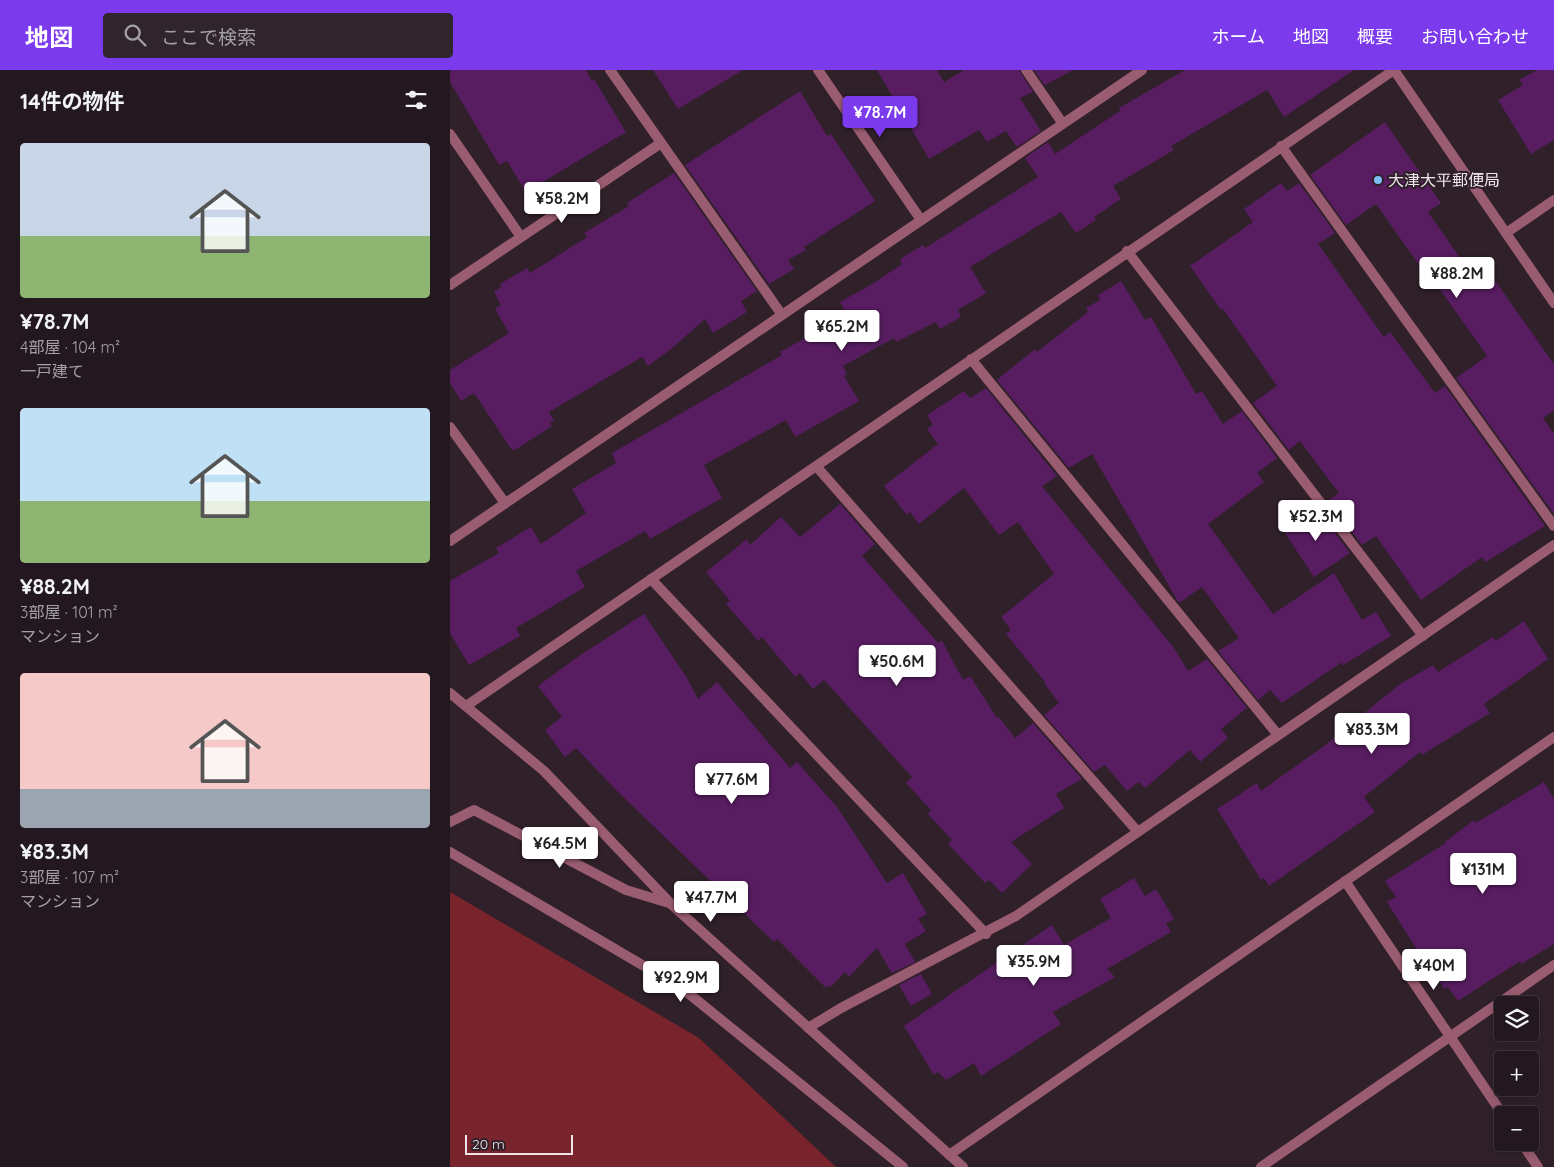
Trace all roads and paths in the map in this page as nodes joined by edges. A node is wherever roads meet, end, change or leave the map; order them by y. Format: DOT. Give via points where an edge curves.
graph roads {
  1 [pos="818,70"];
  2 [pos="1026,70"];
  3 [pos="1142,70"];
  4 [pos="1394,70"];
  5 [pos="613,71"];
  6 [pos="1063,124"];
  7 [pos="450,134"];
  8 [pos="661,143"];
  9 [pos="1281,146"];
  10 [pos="1554,200"];
  11 [pos="922,220"];
  12 [pos="1506,233"];
  13 [pos="521,237"];
  14 [pos="1127,251"];
  15 [pos="450,285"];
  16 [pos="1554,303"];
  17 [pos="782,315"];
  18 [pos="971,359"];
  19 [pos="450,427"];
  20 [pos="816,466"];
  21 [pos="505,503"];
  22 [pos="1554,526"];
  23 [pos="450,541"];
  24 [pos="1554,545"];
  25 [pos="651,580"];
  26 [pos="1423,636"];
  27 [pos="450,692"];
  28 [pos="466,706"];
  29 [pos="1278,735"];
  30 [pos="1554,737"];
  31 [pos="450,822"];
  32 [pos="1138,832"];
  33 [pos="450,852"];
  34 [pos="1346,881"];
  35 [pos="671,904"];
  36 [pos="986,934"];
  37 [pos="1554,965"];
  38 [pos="808,1028"];
  39 [pos="1450,1036"];
  40 [pos="1497,1106"];
  41 [pos="1527,1151"];
  42 [pos="949,1155"];
  43 [pos="903,1167"];
  44 [pos="963,1167"];
  45 [pos="1261,1167"];
  46 [pos="1538,1167"];
  1 -- 11 [label="street"];
  2 -- 6 [label="street"];
  3 -- 6 [label="street"];
  4 -- 9 [label="street"];
  4 -- 12 [label="street"];
  5 -- 8 [label="street"];
  6 -- 11 [label="street"];
  7 -- 13 [label="street"];
  8 -- 13 [label="street"];
  8 -- 17 [label="street"];
  9 -- 14 [label="street"];
  9 -- 22 [label="street"];
  10 -- 12 [label="street"];
  11 -- 17 [label="street"];
  12 -- 16 [label="street"];
  13 -- 15 [label="street"];
  14 -- 18 [label="street"];
  14 -- 26 [label="street"];
  17 -- 21 [label="street"];
  18 -- 20 [label="street"];
  18 -- 29 [label="street"];
  19 -- 21 [label="street"];
  20 -- 25 [label="street"];
  20 -- 32 [label="street"];
  21 -- 23 [label="street"];
  24 -- 26 [label="street"];
  25 -- 28 [label="street"];
  25 -- 36 [label="street"];
  26 -- 29 [label="street"];
  27 -- 28 [label="street"];
  28 -- 35 [label="street" via="544,771"];
  29 -- 32 [label="street"];
  30 -- 34 [label="street"];
  31 -- 35 [label="street" via="474,810 626,890"];
  32 -- 36 [label="street"];
  33 -- 43 [label="street" via="683,989"];
  34 -- 39 [label="street"];
  34 -- 42 [label="street"];
  35 -- 38 [label="street"];
  36 -- 38 [label="street"];
  37 -- 39 [label="street"];
  38 -- 42 [label="street"];
  39 -- 40 [label="street"];
  39 -- 45 [label="street"];
  41 -- 46 [label="street"];
  42 -- 44 [label="street"];
}
